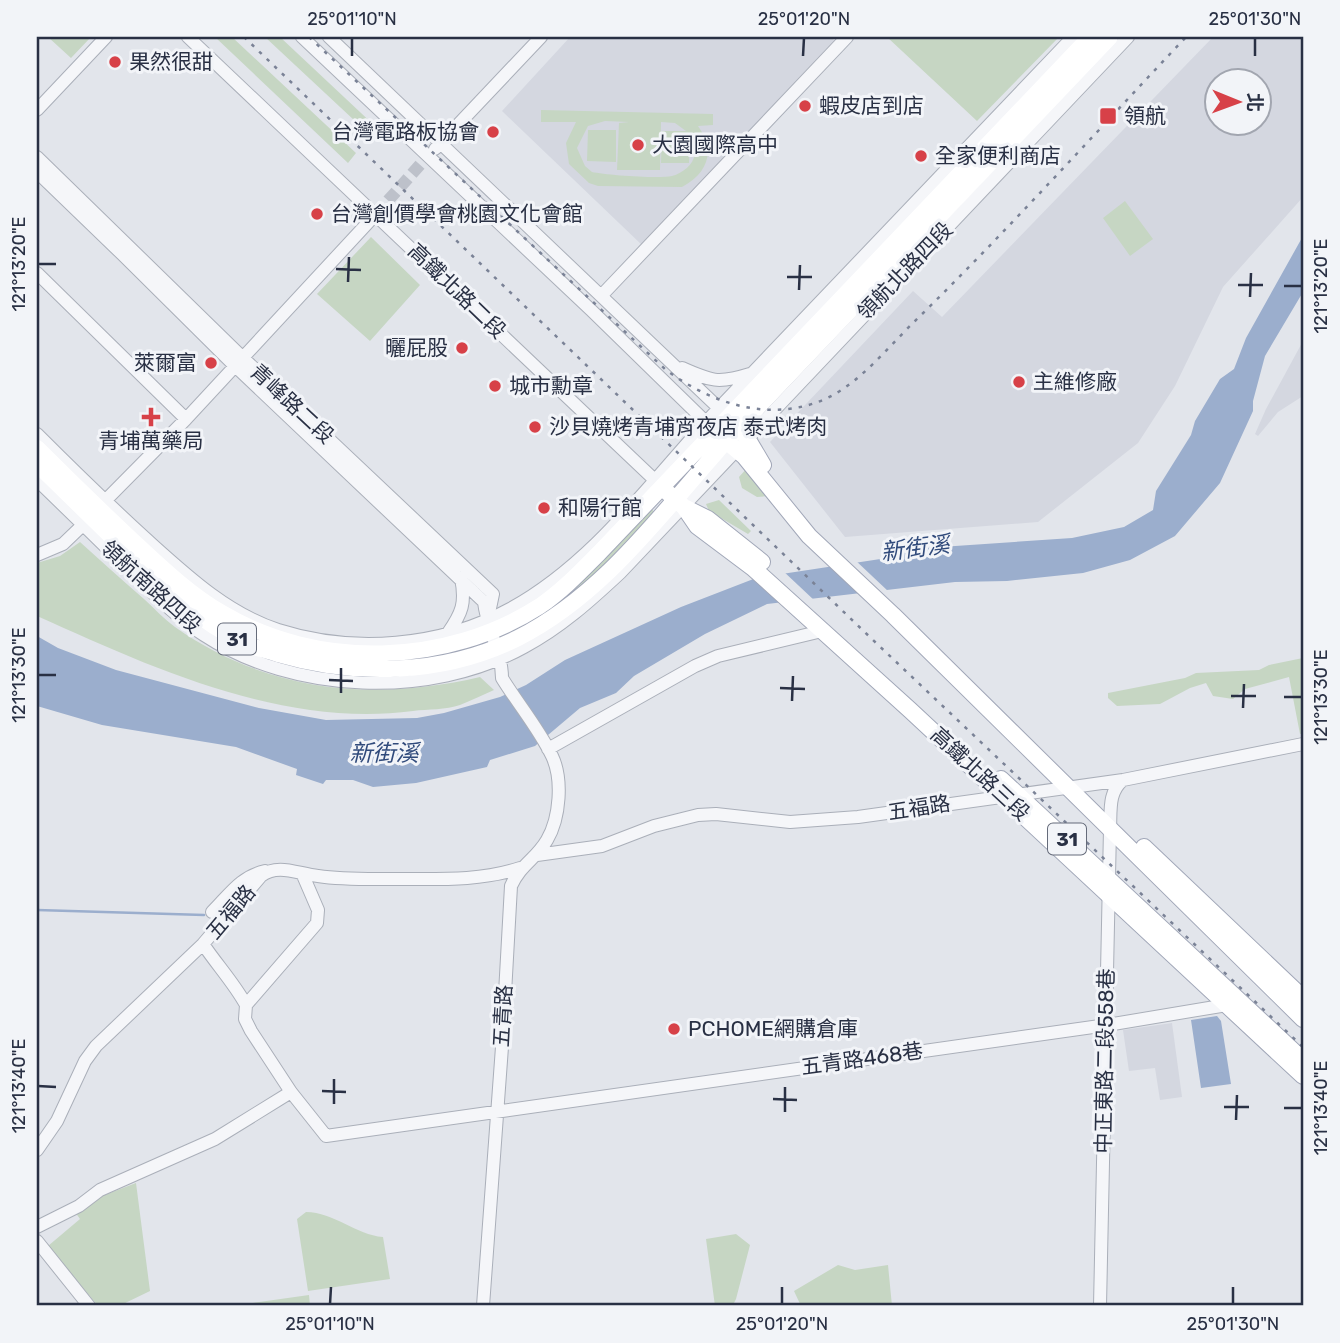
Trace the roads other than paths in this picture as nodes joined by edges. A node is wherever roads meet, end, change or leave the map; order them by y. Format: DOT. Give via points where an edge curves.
graph roads {
  1 [pos="106,37"];
  2 [pos="188,37"];
  3 [pos="302,37"];
  4 [pos="329,37"];
  5 [pos="541,37"];
  6 [pos="847,37"];
  7 [pos="1073,37"];
  8 [pos="1090,37"];
  9 [pos="1110,37"];
  10 [pos="1128,37"];
  11 [pos="37,110"];
  12 [pos="440,144"];
  13 [pos="37,157"];
  14 [pos="428,157"];
  15 [pos="37,172"];
  16 [pos="376,214"];
  17 [pos="37,274"];
  18 [pos="601,296"];
  19 [pos="238,361"];
  20 [pos="670,362"];
  21 [pos="754,373"];
  22 [pos="186,419"];
  23 [pos="727,429"];
  24 [pos="37,434"];
  25 [pos="37,448"];
  26 [pos="37,464"];
  27 [pos="37,480"];
  28 [pos="669,493"];
  29 [pos="95,513"];
  30 [pos="37,555"];
  31 [pos="461,578"];
  32 [pos="821,625"];
  33 [pos="448,633"];
  34 [pos="494,640"];
  35 [pos="1303,744"];
  36 [pos="547,746"];
  37 [pos="1124,780"];
  38 [pos="1072,786"];
  39 [pos="1012,795"];
  40 [pos="1110,822"];
  41 [pos="537,855"];
  42 [pos="520,868"];
  43 [pos="269,870"];
  44 [pos="302,873"];
  45 [pos="1108,886"];
  46 [pos="212,912"];
  47 [pos="203,944"];
  48 [pos="1303,998"];
  49 [pos="246,1005"];
  50 [pos="1227,1005"];
  51 [pos="1303,1019"];
  52 [pos="1107,1024"];
  53 [pos="1303,1060"];
  54 [pos="1303,1076"];
  55 [pos="291,1092"];
  56 [pos="496,1111"];
  57 [pos="37,1150"];
  58 [pos="37,1227"];
  59 [pos="37,1241"];
  60 [pos="89,1306"];
  61 [pos="483,1306"];
  62 [pos="1100,1306"];
  1 -- 11 [label="street"];
  2 -- 16 [label="street, 高鐵北路二段"];
  3 -- 14 [label="street"];
  4 -- 12 [label="street"];
  5 -- 12 [label="street"];
  6 -- 18 [label="street"];
  7 -- 21 [label="street, 領航北路四段"];
  8 -- 23 [label="main road, 領航北路四段"];
  9 -- 23 [label="main road, 領航北路四段"];
  10 -- 23 [label="street, 領航北路四段"];
  12 -- 14 [label="street"];
  12 -- 18 [label="street"];
  13 -- 19 [label="street, 青峰路二段"];
  14 -- 23 [label="street"];
  15 -- 19 [label="street, 青峰路二段"];
  16 -- 19 [label="street"];
  16 -- 28 [label="street, 高鐵北路二段"];
  17 -- 22 [label="street"];
  18 -- 20 [label="street"];
  19 -- 22 [label="street"];
  19 -- 31 [label="street, 青峰路二段"];
  19 -- 34 [label="street, 青峰路二段" via="493,594"];
  20 -- 21 [label="street" via="711,381"];
  20 -- 23 [label="street"];
  21 -- 23 [label="street, 領航北路四段"];
  22 -- 29 [label="street"];
  23 -- 28 [label="main road, 領航北路四段 / 31"];
  23 -- 28 [label="street, 領航北路四段"];
  23 -- 38 [label="main road" via="766,469 840,561"];
  24 -- 29 [label="street, 領航南路四段 / 31"];
  25 -- 29 [label="main road, 領航南路四段 / 31"];
  26 -- 29 [label="main road, 領航南路四段 / 31"];
  27 -- 29 [label="street, 領航南路四段 / 31"];
  28 -- 32 [label="main road, 高鐵北路三段 / 31" via="708,519"];
  28 -- 34 [label="street, 領航南路四段 / 31" via="512,608"];
  28 -- 34 [label="main road, 領航南路四段 / 31" via="613,566 578,600 546,622"];
  29 -- 30 [label="street" via="63,544"];
  29 -- 33 [label="street, 領航南路四段 / 31" via="212,596 278,630 352,644 402,642"];
  29 -- 34 [label="main road, 領航南路四段 / 31" via="188,590 253,630 354,654 395,654"];
  29 -- 34 [label="street, 領航南路四段 / 31" via="162,602 204,635 270,666 346,682 391,683 457,673"];
  31 -- 33 [label="street" via="463,608"];
  31 -- 34 [label="street, 青峰路二段" via="484,602"];
  32 -- 36 [label="street" via="695,666"];
  32 -- 39 [label="main road, 高鐵北路三段 / 31" via="876,669"];
  33 -- 34 [label="street, 領航南路四段 / 31"];
  34 -- 36 [label="street" via="502,678"];
  35 -- 37 [label="street, 五福路"];
  36 -- 41 [label="street" via="554,759 558,803 555,822"];
  37 -- 38 [label="street, 五福路"];
  37 -- 40 [label="street, 中正東路二段558巷" via="1112,794"];
  38 -- 39 [label="street, 五福路"];
  38 -- 40 [label="main road"];
  39 -- 41 [label="street, 五福路" via="819,821 698,815 602,846"];
  39 -- 45 [label="main road, 高鐵北路三段 / 31"];
  40 -- 45 [label="street, 中正東路二段558巷"];
  40 -- 48 [label="main road"];
  40 -- 51 [label="main road, 31"];
  41 -- 42 [label="street"];
  42 -- 44 [label="street, 五福路" via="502,874 433,879 334,878"];
  42 -- 56 [label="street, 五青路" via="509,905"];
  43 -- 44 [label="street, 五福路"];
  43 -- 46 [label="street" via="242,879"];
  43 -- 47 [label="street, 五福路"];
  44 -- 49 [label="street" via="318,910 317,923"];
  45 -- 50 [label="main road, 高鐵北路三段"];
  45 -- 52 [label="street, 中正東路二段558巷"];
  45 -- 53 [label="main road, 高鐵北路三段 / 31"];
  47 -- 49 [label="street"];
  47 -- 57 [label="street, 五福路" via="96,1046"];
  49 -- 55 [label="street" via="245,1019 251,1031"];
  50 -- 52 [label="street, 五青路468巷"];
  50 -- 54 [label="main road, 高鐵北路三段"];
  52 -- 56 [label="street, 五青路468巷"];
  52 -- 62 [label="street, 中正東路二段558巷"];
  55 -- 56 [label="street, 五青路468巷" via="326,1136"];
  55 -- 58 [label="street" via="215,1139 100,1190"];
  56 -- 61 [label="street, 五青路"];
  59 -- 60 [label="street"];
}
